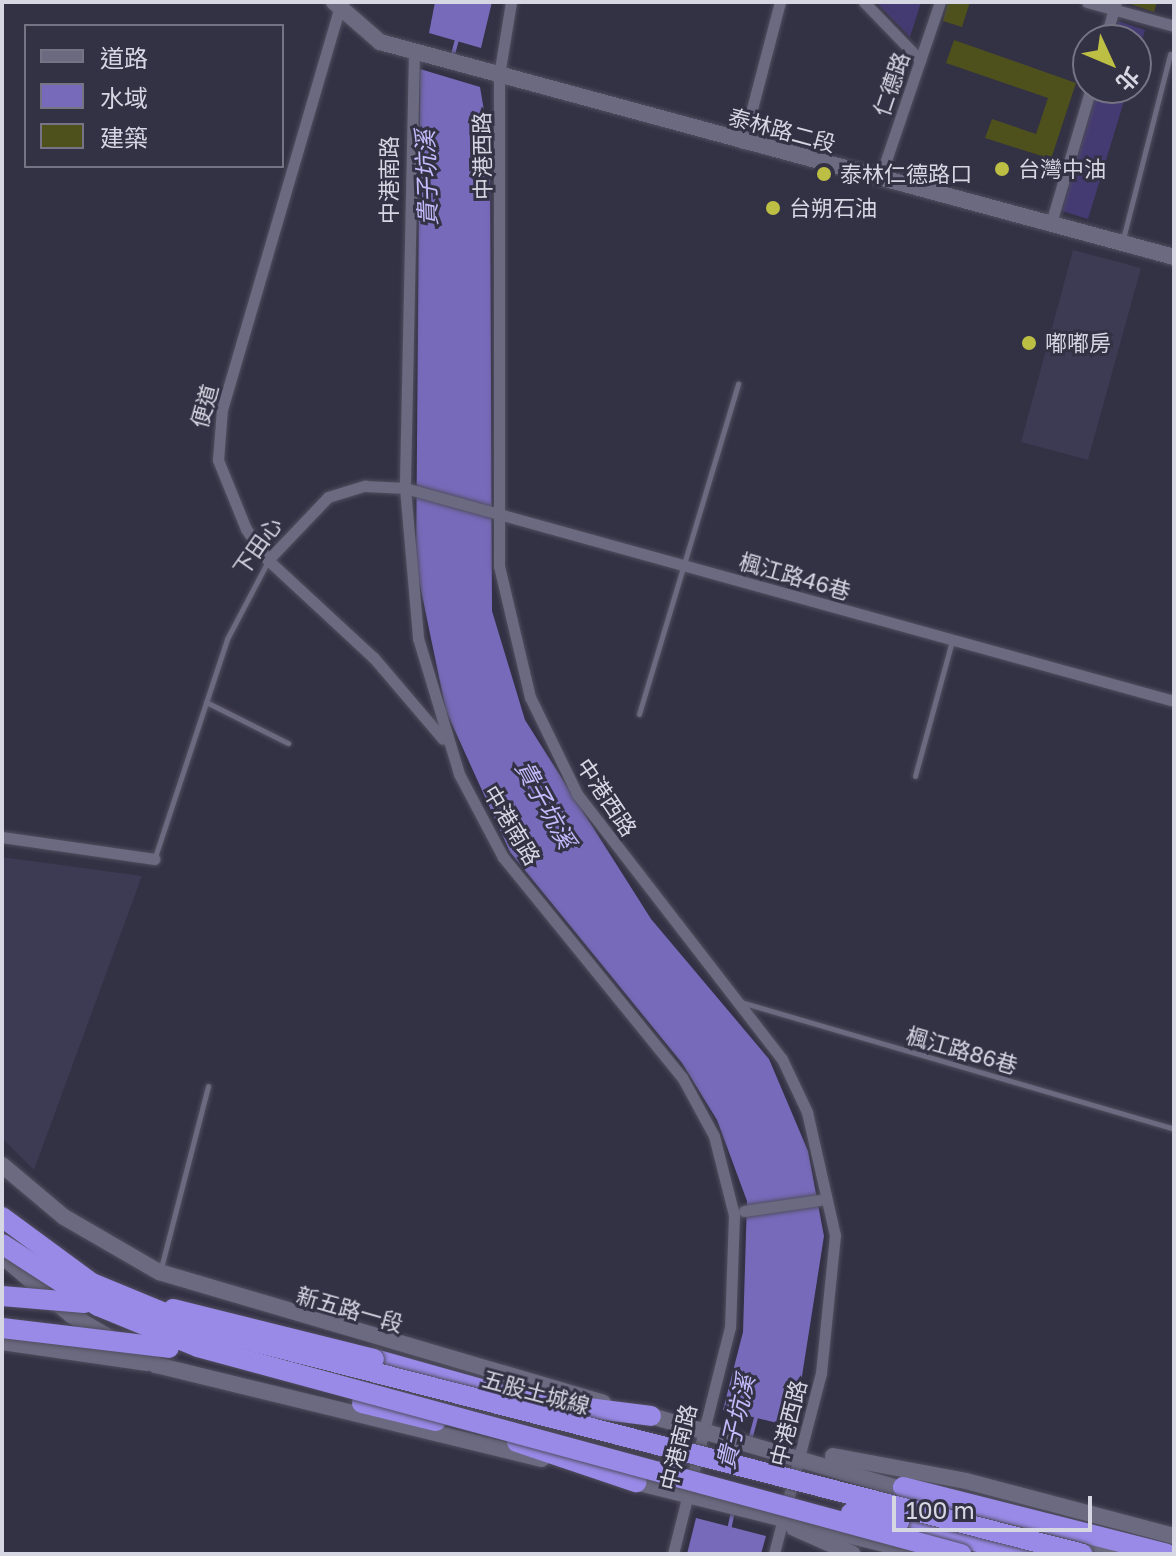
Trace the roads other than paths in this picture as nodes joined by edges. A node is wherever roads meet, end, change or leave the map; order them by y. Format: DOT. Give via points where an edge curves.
graph roads {
  1 [pos="511,2"];
  2 [pos="780,2"];
  3 [pos="864,2"];
  4 [pos="940,2"];
  5 [pos="1087,2"];
  6 [pos="337,4"];
  7 [pos="1115,6"];
  8 [pos="1174,26"];
  9 [pos="380,42"];
  10 [pos="418,53"];
  11 [pos="1170,54"];
  12 [pos="920,60"];
  13 [pos="492,73"];
  14 [pos="1086,104"];
  15 [pos="743,143"];
  16 [pos="880,178"];
  17 [pos="1051,223"];
  18 [pos="1123,242"];
  19 [pos="1174,257"];
  20 [pos="738,383"];
  21 [pos="410,489"];
  22 [pos="495,513"];
  23 [pos="268,560"];
  24 [pos="681,564"];
  25 [pos="952,640"];
  26 [pos="1174,701"];
  27 [pos="206,702"];
  28 [pos="639,714"];
  29 [pos="288,743"];
  30 [pos="448,746"];
  31 [pos="915,776"];
  32 [pos="2,837"];
  33 [pos="154,859"];
  34 [pos="740,1001"];
  35 [pos="208,1086"];
  36 [pos="1174,1129"];
  37 [pos="2,1165"];
  38 [pos="2,1174"];
  39 [pos="18,1184"];
  40 [pos="823,1199"];
  41 [pos="739,1213"];
  42 [pos="2,1217"];
  43 [pos="2,1244"];
  44 [pos="2,1256"];
  45 [pos="159,1272"];
  46 [pos="2,1296"];
  47 [pos="2,1328"];
  48 [pos="2,1342"];
  49 [pos="156,1365"];
  50 [pos="651,1416"];
  51 [pos="709,1432"];
  52 [pos="793,1454"];
  53 [pos="636,1482"];
  54 [pos="752,1484"];
  55 [pos="903,1487"];
  56 [pos="693,1496"];
  57 [pos="775,1518"];
  58 [pos="1174,1536"];
  59 [pos="673,1554"];
  60 [pos="774,1554"];
  61 [pos="853,1554"];
  62 [pos="923,1554"];
  63 [pos="961,1554"];
  64 [pos="1025,1554"];
  65 [pos="1083,1554"];
  66 [pos="1117,1554"];
  67 [pos="1167,1554"];
  1 -- 13 [label="street, 中港西路"];
  2 -- 15 [label="street"];
  3 -- 12 [label="street"];
  4 -- 12 [label="street, 仁德路"];
  5 -- 7 [label="street"];
  6 -- 9 [label="main road, 便道"];
  6 -- 23 [label="street, 便道" via="215,436 232,498"];
  7 -- 8 [label="street"];
  9 -- 10 [label="main road, 泰林路二段"];
  10 -- 13 [label="main road, 泰林路二段"];
  10 -- 21 [label="street, 中港南路"];
  11 -- 18 [label="lane"];
  12 -- 16 [label="street, 仁德路"];
  13 -- 15 [label="main road, 泰林路二段"];
  13 -- 22 [label="street, 中港西路"];
  14 -- 17 [label="street"];
  15 -- 16 [label="main road, 泰林路二段"];
  16 -- 17 [label="main road, 泰林路二段"];
  17 -- 18 [label="main road, 泰林路二段"];
  18 -- 19 [label="main road, 泰林路二段"];
  20 -- 24 [label="lane"];
  21 -- 22 [label="street, 楓江路46巷"];
  21 -- 23 [label="street, 下田心" via="365,486 328,497"];
  21 -- 30 [label="street, 中港南路" via="418,638"];
  22 -- 24 [label="street, 楓江路46巷"];
  22 -- 34 [label="street, 中港西路" via="506,597 530,697 554,751 641,880"];
  23 -- 27 [label="lane, 下田心" via="227,639"];
  23 -- 30 [label="street, 便道" via="374,658"];
  24 -- 25 [label="street, 楓江路46巷"];
  24 -- 28 [label="lane"];
  25 -- 26 [label="street, 楓江路46巷"];
  25 -- 31 [label="lane"];
  27 -- 29 [label="lane"];
  27 -- 33 [label="lane, 下田心"];
  30 -- 41 [label="street, 中港南路" via="503,857 682,1077 714,1136"];
  32 -- 33 [label="street"];
  34 -- 36 [label="lane, 楓江路86巷"];
  34 -- 40 [label="street, 中港西路" via="782,1059 807,1112"];
  35 -- 45 [label="lane"];
  37 -- 39 [label="main road, 新五路一段"];
  38 -- 39 [label="main road"];
  39 -- 45 [label="main road, 新五路一段"];
  40 -- 41 [label="street"];
  40 -- 52 [label="street, 中港西路" via="835,1235 831,1302"];
  41 -- 51 [label="street, 中港南路" via="730,1327"];
  42 -- 54 [label="highway, 五股土城線, bridge" via="92,1283 189,1324"];
  43 -- 54 [label="highway, 五股土城線, bridge" via="98,1306 198,1347"];
  44 -- 49 [label="main road" via="71,1315"];
  45 -- 50 [label="main road, 新五路一段"];
  46 -- 50 [label="highway, bridge" via="183,1310 517,1399"];
  47 -- 53 [label="highway, bridge" via="146,1342 506,1439"];
  48 -- 49 [label="main road"];
  49 -- 53 [label="main road"];
  50 -- 51 [label="main road, 新五路一段"];
  51 -- 52 [label="main road, 新五路一段"];
  51 -- 56 [label="street, 中港南路"];
  52 -- 55 [label="main road"];
  52 -- 57 [label="street, 中港西路"];
  52 -- 58 [label="main road" via="966,1481"];
  53 -- 56 [label="main road"];
  54 -- 63 [label="highway, 五股土城線, bridge"];
  54 -- 64 [label="highway, bridge"];
  54 -- 65 [label="highway, 五股土城線, bridge" via="850,1491"];
  55 -- 66 [label="main road" via="929,1502"];
  55 -- 67 [label="highway"];
  56 -- 57 [label="main road"];
  56 -- 59 [label="street, 中港南路"];
  57 -- 60 [label="street, 中港西路"];
  57 -- 61 [label="main road"];
  57 -- 62 [label="main road"];
}
